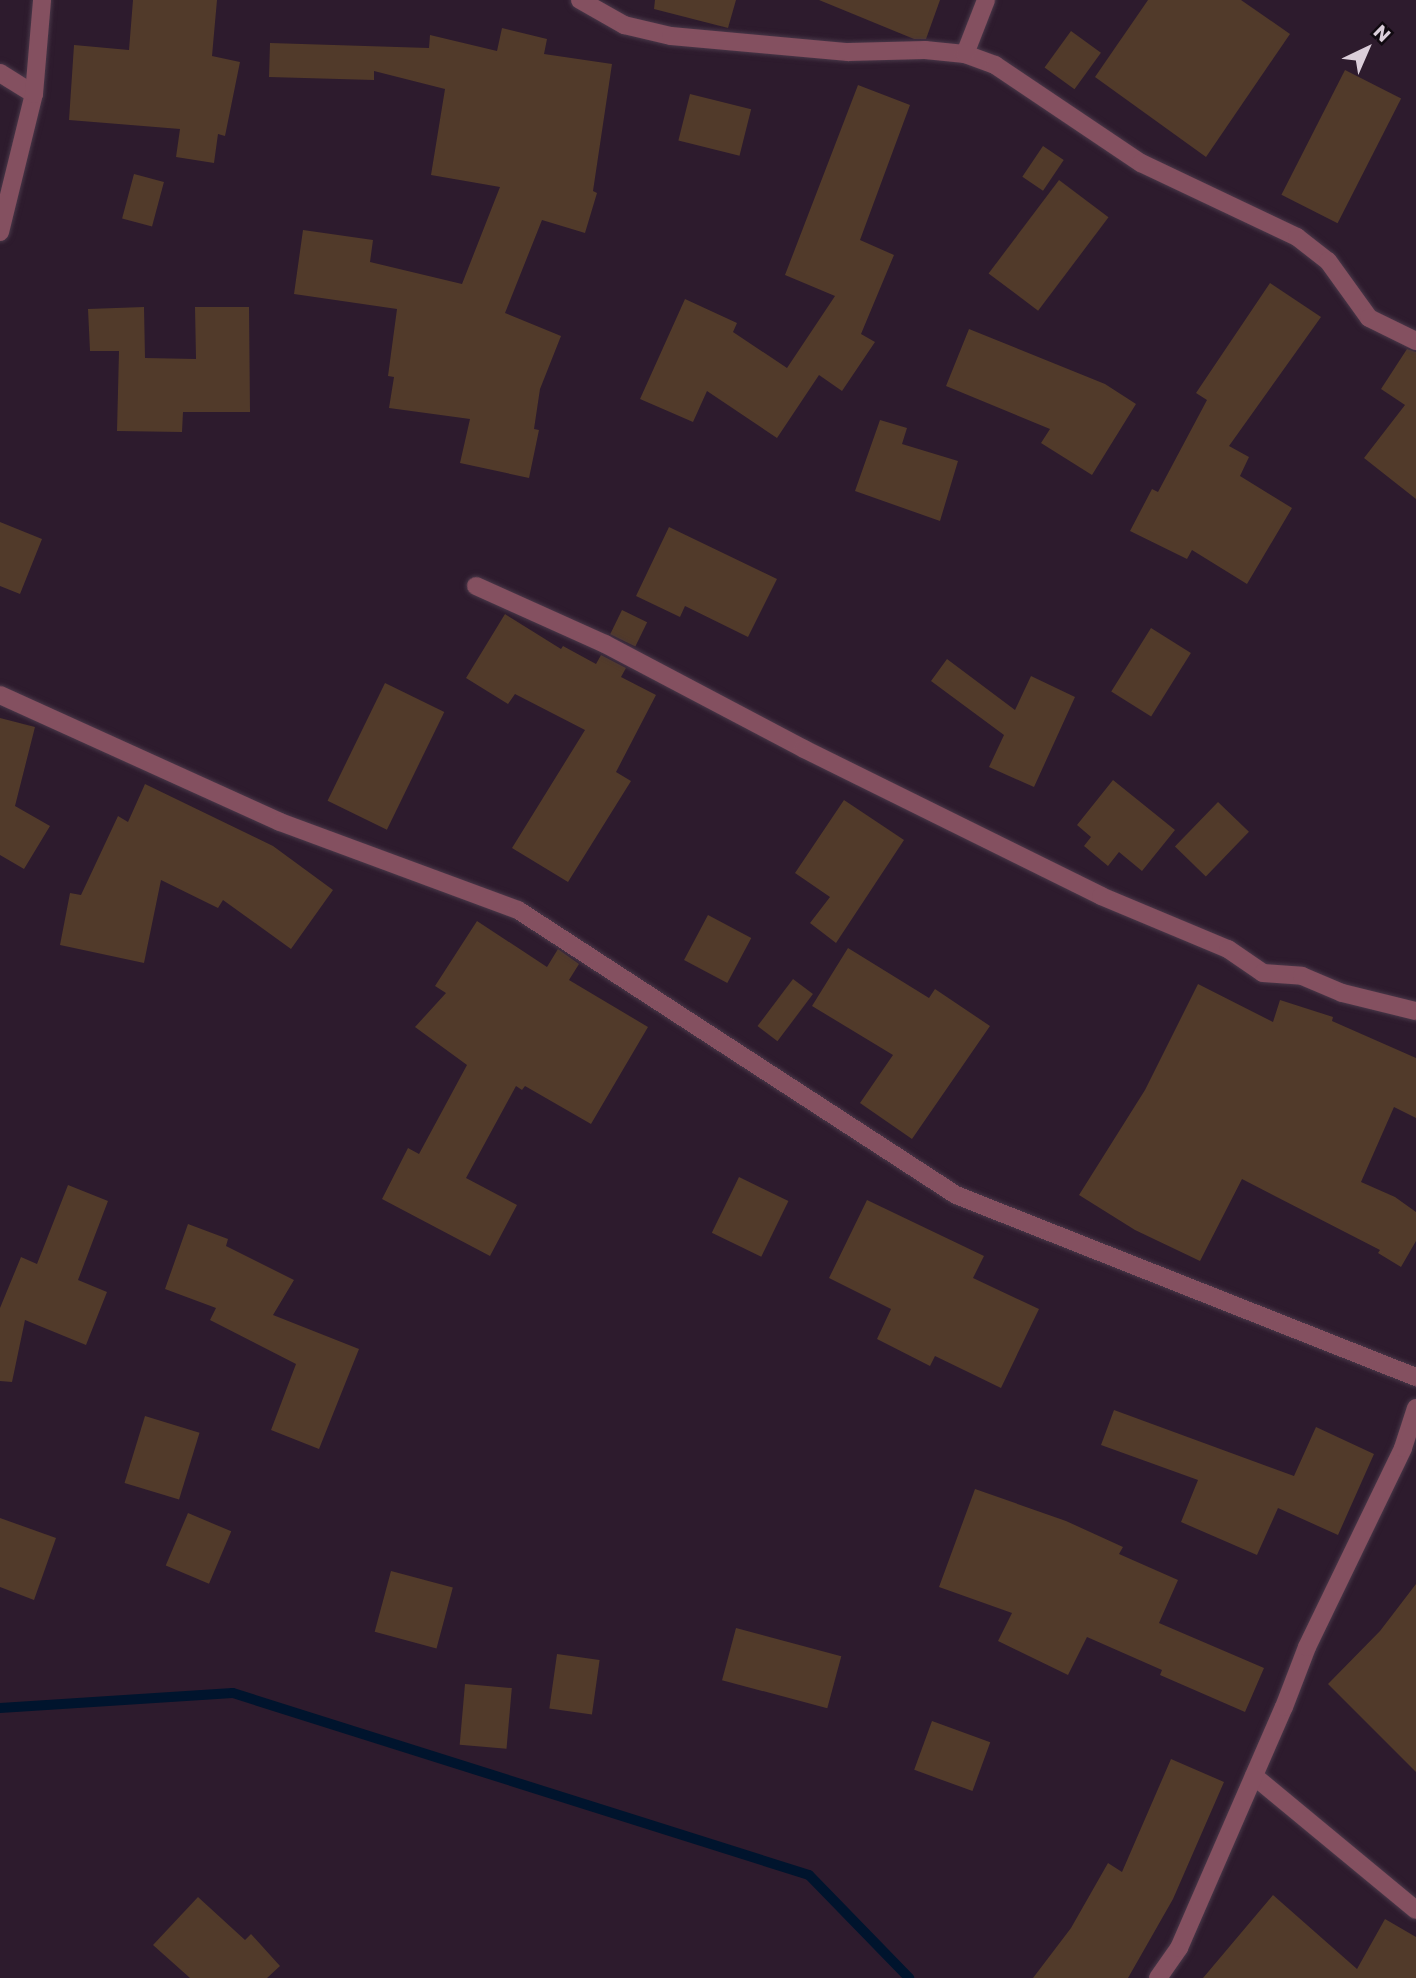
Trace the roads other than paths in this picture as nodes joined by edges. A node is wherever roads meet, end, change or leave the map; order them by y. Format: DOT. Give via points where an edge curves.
graph roads {
  1 [pos="42,0"];
  2 [pos="580,0"];
  3 [pos="986,0"];
  4 [pos="965,54"];
  5 [pos="0,73"];
  6 [pos="34,93"];
  7 [pos="0,232"];
  8 [pos="1416,341"];
  9 [pos="476,586"];
  10 [pos="0,695"];
  11 [pos="1416,1012"];
  12 [pos="1416,1377"];
  13 [pos="1416,1408"];
  14 [pos="1254,1776"];
  15 [pos="1416,1910"];
  16 [pos="1158,1978"];
  1 -- 6 [label="street"];
  2 -- 4 [label="street" via="624,24 671,36 848,52"];
  3 -- 4 [label="street"];
  4 -- 8 [label="street" via="1016,77 1141,163 1297,237 1328,261 1369,318"];
  5 -- 6 [label="street"];
  6 -- 7 [label="street"];
  9 -- 11 [label="street" via="605,645 804,750 1101,896 1228,949 1263,973 1302,976 1342,993"];
  10 -- 12 [label="street" via="280,822 518,910 956,1195"];
  13 -- 14 [label="street" via="1403,1448 1307,1647"];
  14 -- 15 [label="street"];
  14 -- 16 [label="street" via="1179,1948"];
}
